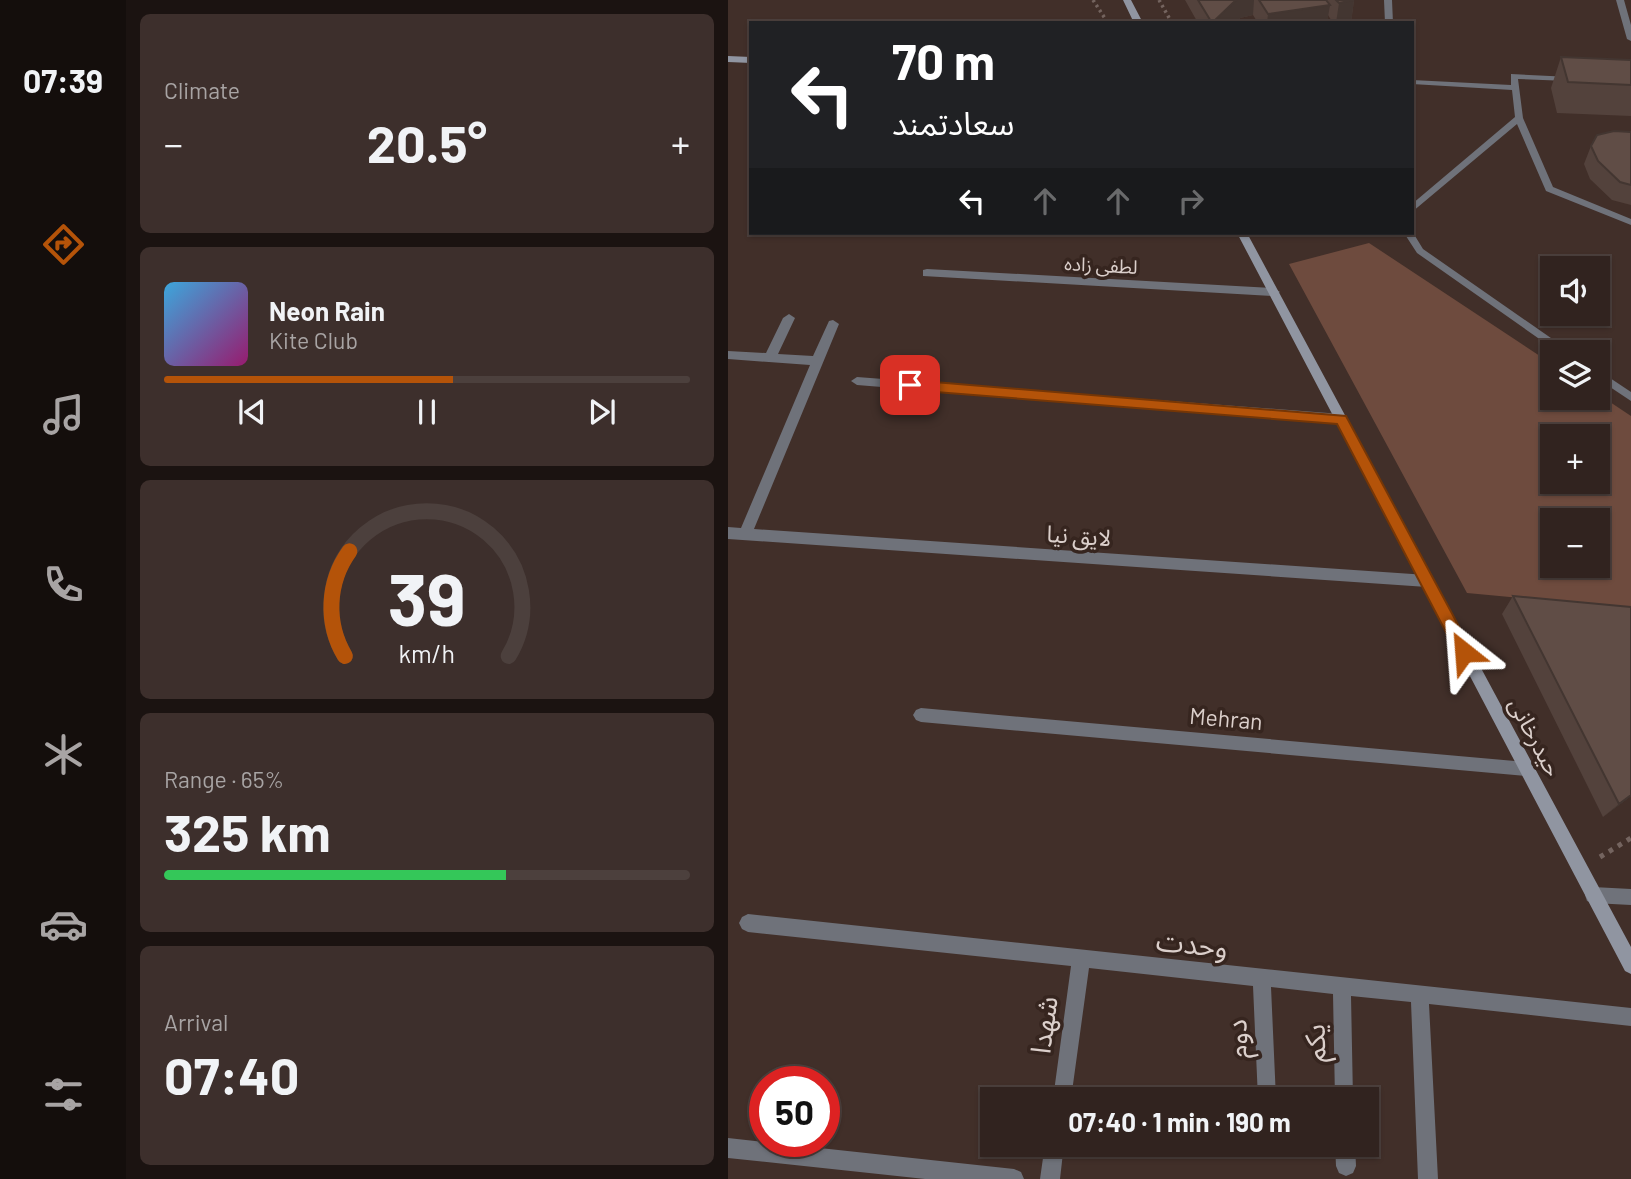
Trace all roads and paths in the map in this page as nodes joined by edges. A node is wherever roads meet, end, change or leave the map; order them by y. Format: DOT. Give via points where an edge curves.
graph roads {
  1 [pos="1093,0"];
  2 [pos="1127,0"];
  3 [pos="1159,0"];
  4 [pos="1388,0"];
  5 [pos="1620,0"];
  6 [pos="1107,21"];
  7 [pos="1138,21"];
  8 [pos="1171,21"];
  9 [pos="1389,21"];
  10 [pos="1631,39"];
  11 [pos="728,59"];
  12 [pos="749,60"];
  13 [pos="1579,79"];
  14 [pos="1414,82"];
  15 [pos="1516,88"];
  16 [pos="1519,118"];
  17 [pos="1414,207"];
  18 [pos="1631,222"];
  19 [pos="1243,235"];
  20 [pos="1410,235"];
  21 [pos="927,273"];
  22 [pos="1274,292"];
  23 [pos="789,318"];
  24 [pos="833,324"];
  25 [pos="1549,340"];
  26 [pos="728,355"];
  27 [pos="769,358"];
  28 [pos="817,361"];
  29 [pos="856,381"];
  30 [pos="1610,382"];
  31 [pos="1631,397"];
  32 [pos="1341,419"];
  33 [pos="728,533"];
  34 [pos="745,534"];
  35 [pos="1427,581"];
  36 [pos="921,715"];
  37 [pos="1527,769"];
  38 [pos="1631,838"];
  39 [pos="1600,857"];
  40 [pos="1594,895"];
  41 [pos="1631,897"];
  42 [pos="748,923"];
  43 [pos="1081,959"];
  44 [pos="1631,965"];
  45 [pos="1262,978"];
  46 [pos="1342,986"];
  47 [pos="1420,995"];
  48 [pos="1631,1017"];
  49 [pos="1064,1087"];
  50 [pos="1267,1087"];
  51 [pos="1344,1087"];
  52 [pos="728,1148"];
  53 [pos="1053,1157"];
  54 [pos="1346,1157"];
  55 [pos="1346,1166"];
  56 [pos="1014,1179"];
  57 [pos="1050,1179"];
  58 [pos="1428,1179"];
  1 -- 6 [label="path"];
  2 -- 7 [label="main road"];
  3 -- 8 [label="path"];
  4 -- 9 [label="lane"];
  5 -- 10 [label="lane"];
  11 -- 12 [label="main road"];
  13 -- 15 [label="lane" via="1514,76"];
  14 -- 15 [label="lane"];
  15 -- 16 [label="lane"];
  16 -- 17 [label="lane"];
  16 -- 18 [label="lane" via="1549,189"];
  19 -- 22 [label="main road, حیدرخانی"];
  20 -- 25 [label="lane" via="1420,251"];
  21 -- 22 [label="street, لطفی زاده"];
  22 -- 32 [label="main road, حیدرخانی"];
  23 -- 27 [label="street"];
  24 -- 28 [label="street"];
  26 -- 27 [label="street"];
  27 -- 28 [label="street"];
  28 -- 34 [label="street"];
  29 -- 32 [label="street"];
  30 -- 31 [label="lane"];
  32 -- 35 [label="main road, حیدرخانی"];
  33 -- 34 [label="street, لایق نیا"];
  34 -- 35 [label="street, لایق نیا"];
  35 -- 37 [label="main road, حیدرخانی"];
  36 -- 37 [label="street, Mehran"];
  37 -- 40 [label="main road, حیدرخانی"];
  38 -- 39 [label="path"];
  40 -- 41 [label="street"];
  40 -- 44 [label="main road, حیدرخانی"];
  42 -- 43 [label="street, وحدت"];
  43 -- 45 [label="street, وحدت"];
  43 -- 49 [label="street, شهدا"];
  45 -- 46 [label="street, وحدت"];
  45 -- 50 [label="street, دوم"];
  46 -- 47 [label="street, وحدت"];
  46 -- 51 [label="street, یکم"];
  47 -- 48 [label="street, وحدت"];
  47 -- 58 [label="street"];
  52 -- 56 [label="street"];
  53 -- 57 [label="street"];
  54 -- 55 [label="street"];
}
